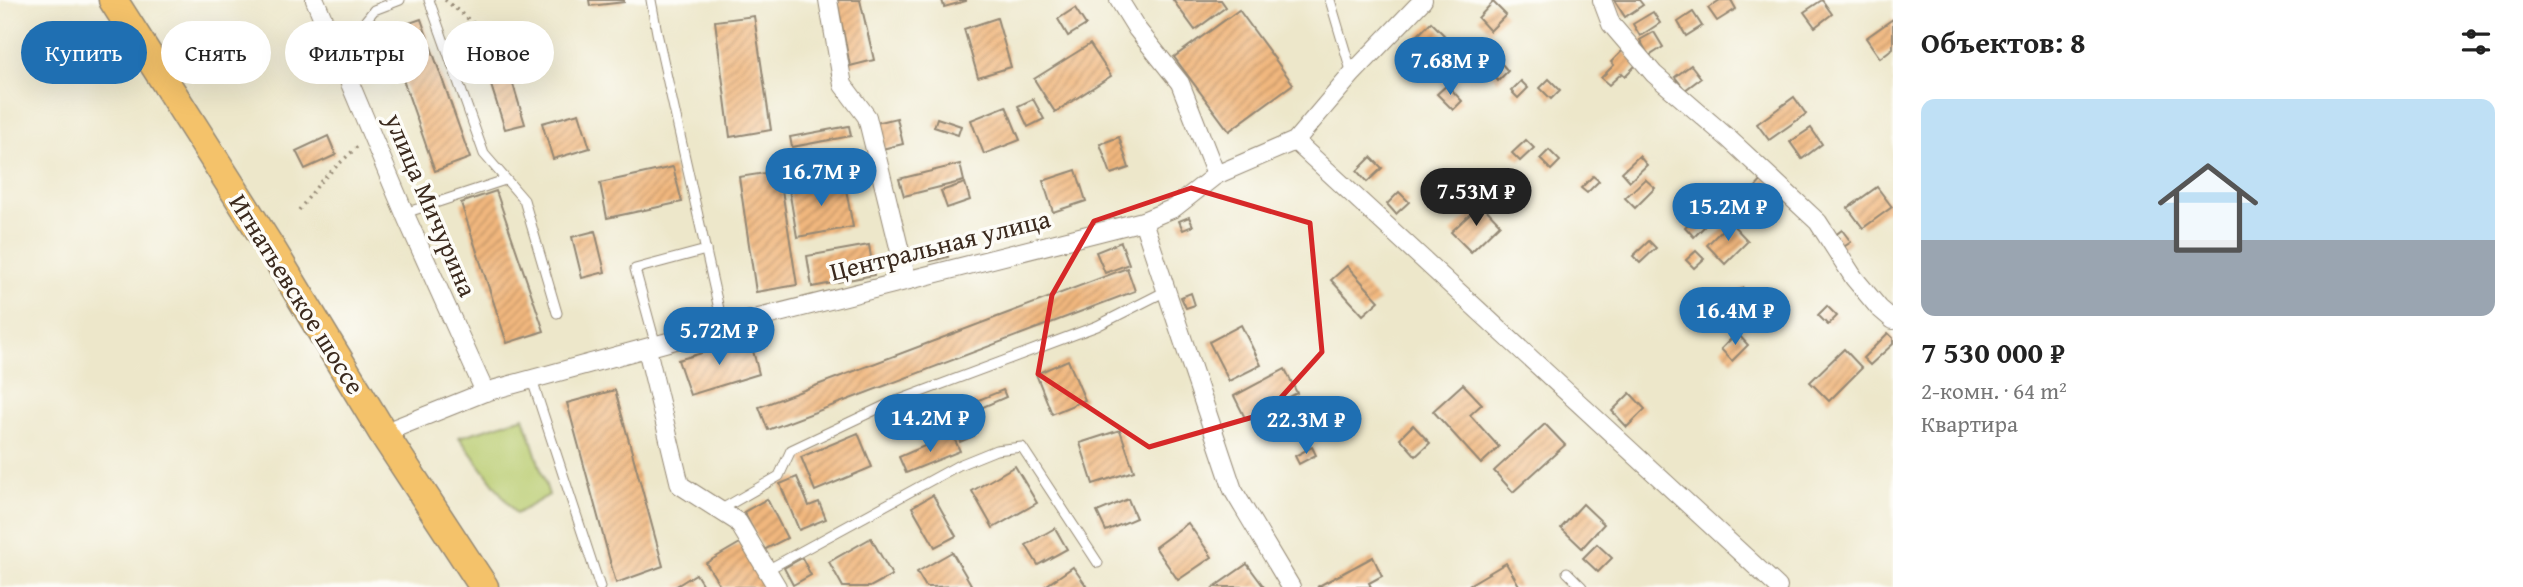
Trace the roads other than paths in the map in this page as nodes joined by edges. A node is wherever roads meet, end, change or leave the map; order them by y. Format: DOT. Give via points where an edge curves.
graph roads {
  1 [pos="113,0"];
  2 [pos="314,0"];
  3 [pos="400,0"];
  4 [pos="429,0"];
  5 [pos="652,0"];
  6 [pos="828,0"];
  7 [pos="1119,0"];
  8 [pos="1330,0"];
  9 [pos="1423,0"];
  10 [pos="1602,0"];
  11 [pos="323,21"];
  12 [pos="365,21"];
  13 [pos="1352,74"];
  14 [pos="350,84"];
  15 [pos="1296,141"];
  16 [pos="1216,175"];
  17 [pos="505,180"];
  18 [pos="405,214"];
  19 [pos="1143,221"];
  20 [pos="706,250"];
  21 [pos="907,280"];
  22 [pos="1166,291"];
  23 [pos="557,313"];
  24 [pos="1893,320"];
  25 [pos="723,327"];
  26 [pos="651,348"];
  27 [pos="532,380"];
  28 [pos="485,393"];
  29 [pos="383,433"];
  30 [pos="720,510"];
  31 [pos="1098,563"];
  32 [pos="766,570"];
  33 [pos="1567,572"];
  34 [pos="484,587"];
  35 [pos="600,587"];
  36 [pos="776,587"];
  37 [pos="1291,587"];
  38 [pos="1582,587"];
  39 [pos="1778,587"];
  1 -- 29 [label="main road, Игнатьевское шоссе"];
  2 -- 11 [label="street, улица Мичурина"];
  3 -- 12 [label="lane" via="374,10"];
  4 -- 17 [label="lane" via="484,154"];
  5 -- 20 [label="lane"];
  6 -- 21 [label="street" via="844,85 867,117"];
  7 -- 16 [label="street" via="1180,83"];
  8 -- 13 [label="lane"];
  9 -- 13 [label="street"];
  10 -- 24 [label="street" via="1611,24 1654,74 1818,222 1854,278"];
  13 -- 15 [label="street"];
  14 -- 18 [label="street, улица Мичурина"];
  15 -- 16 [label="street, Центральная улица"];
  15 -- 39 [label="street"];
  16 -- 19 [label="street, Центральная улица" via="1174,208"];
  17 -- 18 [label="lane"];
  17 -- 23 [label="lane" via="524,200"];
  18 -- 28 [label="street, улица Мичурина"];
  19 -- 21 [label="street, Центральная улица"];
  19 -- 22 [label="street"];
  20 -- 25 [label="lane"];
  20 -- 26 [label="lane" via="635,269"];
  21 -- 25 [label="street, Центральная улица"];
  22 -- 30 [label="lane" via="1097,326 886,405 791,450 779,475"];
  22 -- 37 [label="street" via="1233,490"];
  25 -- 26 [label="street, Центральная улица"];
  26 -- 27 [label="street, Центральная улица"];
  26 -- 30 [label="street" via="680,485"];
  27 -- 28 [label="street, Центральная улица"];
  27 -- 35 [label="lane"];
  28 -- 29 [label="street, Центральная улица"];
  29 -- 34 [label="main road, Игнатьевское шоссе"];
  30 -- 32 [label="street" via="738,522"];
  31 -- 32 [label="lane" via="1022,447 996,450 958,465"];
  32 -- 36 [label="street"];
  33 -- 38 [label="lane"];
}
